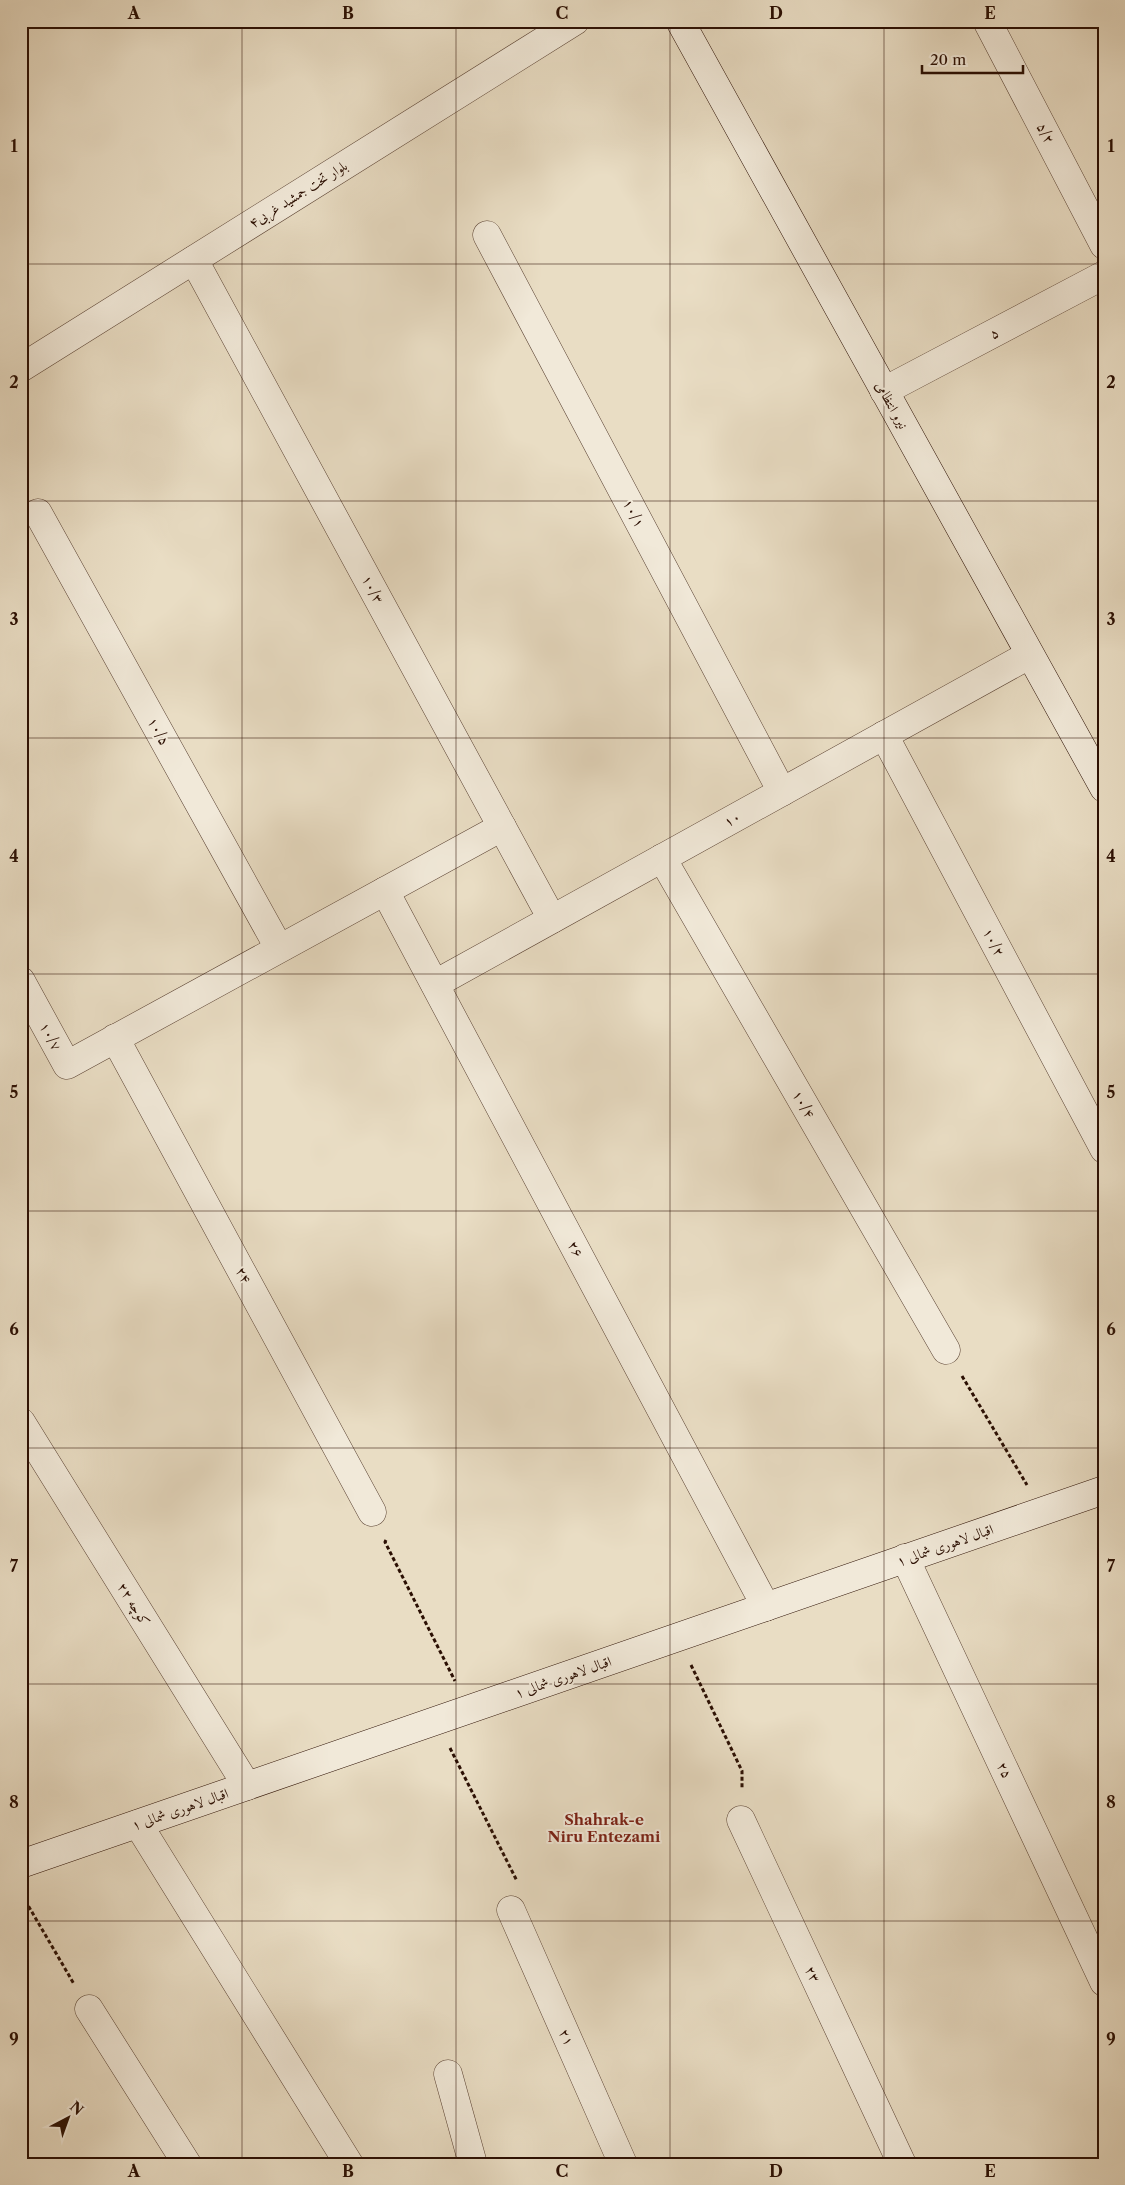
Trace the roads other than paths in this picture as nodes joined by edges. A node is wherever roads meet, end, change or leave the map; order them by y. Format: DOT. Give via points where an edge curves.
graph roads {
  1 [pos="574,21"];
  2 [pos="680,21"];
  3 [pos="987,21"];
  4 [pos="487,235"];
  5 [pos="1104,245"];
  6 [pos="194,260"];
  7 [pos="1104,275"];
  8 [pos="21,368"];
  9 [pos="884,391"];
  10 [pos="38,513"];
  11 [pos="1029,655"];
  12 [pos="884,735"];
  13 [pos="1104,788"];
  14 [pos="782,792"];
  15 [pos="502,827"];
  16 [pos="662,858"];
  17 [pos="385,891"];
  18 [pos="552,919"];
  19 [pos="279,948"];
  20 [pos="21,981"];
  21 [pos="435,984"];
  22 [pos="115,1038"];
  23 [pos="1104,1149"];
  24 [pos="946,1350"];
  25 [pos="21,1422"];
  26 [pos="1104,1490"];
  27 [pos="372,1512"];
  28 [pos="905,1558"];
  29 [pos="766,1607"];
  30 [pos="247,1786"];
  31 [pos="742,1820"];
  32 [pos="138,1824"];
  33 [pos="21,1864"];
  34 [pos="510,1910"];
  35 [pos="1104,1982"];
  36 [pos="89,2009"];
  37 [pos="448,2074"];
  38 [pos="187,2164"];
  39 [pos="349,2164"];
  40 [pos="473,2164"];
  41 [pos="623,2164"];
  42 [pos="902,2164"];
  1 -- 6 [label="street, بلوار تخت جمشید غربی۴"];
  2 -- 9 [label="street, نیرو انتظامی"];
  3 -- 5 [label="street, ۵/۲"];
  4 -- 14 [label="street, ۱۰/۱"];
  6 -- 8 [label="street, بلوار تخت جمشید غربی۴"];
  6 -- 15 [label="street, ۱۰/۳"];
  7 -- 9 [label="street, ۵"];
  9 -- 11 [label="street, نیرو انتظامی"];
  10 -- 19 [label="street, ۱۰/۵"];
  11 -- 12 [label="street, ۱۰"];
  11 -- 13 [label="street, نیرو انتظامی"];
  12 -- 14 [label="street, ۱۰"];
  12 -- 23 [label="street, ۱۰/۲"];
  14 -- 16 [label="street, ۱۰"];
  15 -- 17 [label="street"];
  15 -- 18 [label="street, ۱۰/۳"];
  16 -- 18 [label="street, ۱۰"];
  16 -- 24 [label="street, ۱۰/۴"];
  17 -- 19 [label="street"];
  17 -- 21 [label="street, ۲۶"];
  18 -- 21 [label="street, ۱۰"];
  19 -- 22 [label="street"];
  20 -- 22 [label="street, ۱۰/۷" via="67,1064"];
  21 -- 29 [label="street, ۲۶"];
  22 -- 27 [label="street, ۲۴"];
  25 -- 30 [label="street, کوچه ۲۲"];
  26 -- 28 [label="street, اقبال لاهوری شمالی ۱"];
  28 -- 29 [label="street, اقبال لاهوری شمالی ۱"];
  28 -- 35 [label="street, ۲۵"];
  29 -- 30 [label="street, اقبال لاهوری شمالی ۱"];
  30 -- 32 [label="street, اقبال لاهوری شمالی ۱"];
  31 -- 42 [label="street, ۲۳"];
  32 -- 33 [label="street, اقبال لاهوری شمالی ۱"];
  32 -- 39 [label="street"];
  34 -- 41 [label="street, ۲۱"];
  36 -- 38 [label="street"];
  37 -- 40 [label="street"];
}
